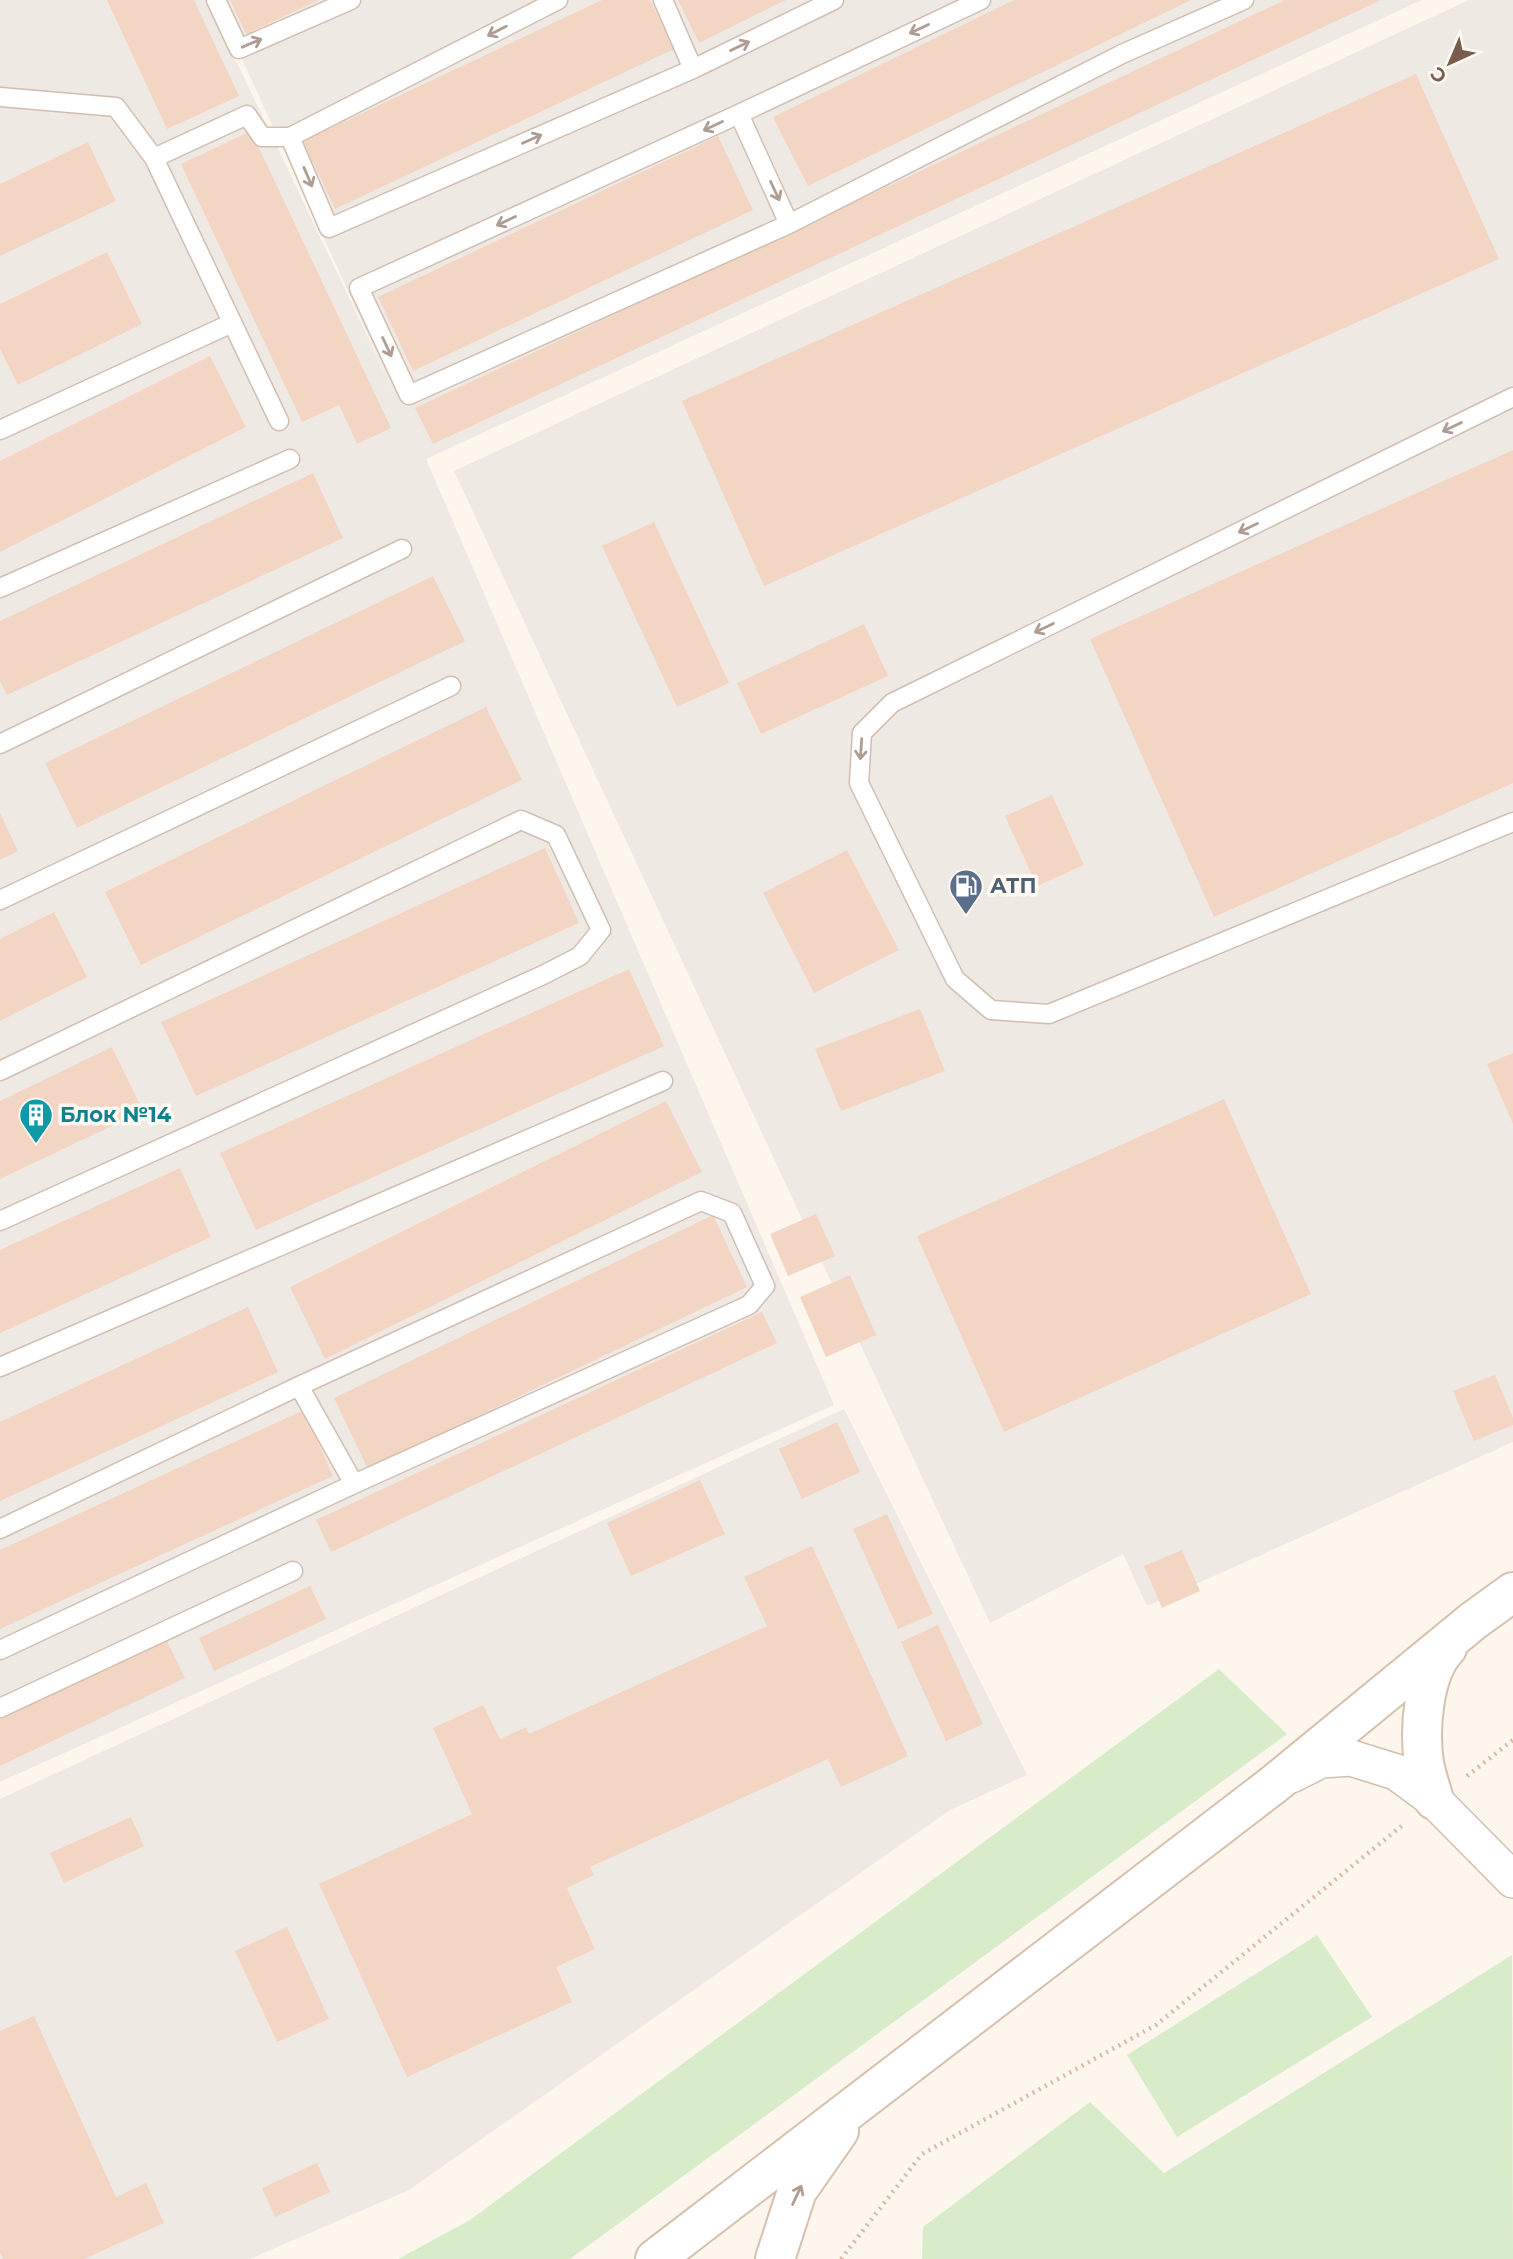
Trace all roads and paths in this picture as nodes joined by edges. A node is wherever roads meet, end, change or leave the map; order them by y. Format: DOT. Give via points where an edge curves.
graph roads {
  1 [pos="216,0"];
  2 [pos="351,0"];
  3 [pos="558,0"];
  4 [pos="663,0"];
  5 [pos="834,0"];
  6 [pos="981,0"];
  7 [pos="1244,0"];
  8 [pos="693,69"];
  9 [pos="0,97"];
  10 [pos="739,114"];
  11 [pos="290,137"];
  12 [pos="154,158"];
  13 [pos="789,224"];
  14 [pos="232,323"];
  15 [pos="1513,397"];
  16 [pos="279,421"];
  17 [pos="0,430"];
  18 [pos="290,458"];
  19 [pos="402,549"];
  20 [pos="0,588"];
  21 [pos="451,686"];
  22 [pos="0,744"];
  23 [pos="1513,822"];
  24 [pos="0,900"];
  25 [pos="0,1071"];
  26 [pos="663,1081"];
  27 [pos="0,1221"];
  28 [pos="0,1367"];
  29 [pos="299,1386"];
  30 [pos="354,1484"];
  31 [pos="0,1529"];
  32 [pos="293,1571"];
  33 [pos="1513,1592"];
  34 [pos="1473,1621"];
  35 [pos="0,1650"];
  36 [pos="0,1709"];
  37 [pos="1513,1740"];
  38 [pos="1273,1784"];
  39 [pos="1434,1800"];
  40 [pos="1513,1880"];
  41 [pos="860,2102"];
  42 [pos="655,2259"];
  43 [pos="775,2259"];
  44 [pos="841,2259"];
  1 -- 2 [label="lane, one-way" via="239,49"];
  3 -- 11 [label="lane, one-way"];
  4 -- 8 [label="lane"];
  8 -- 5 [label="lane, one-way"];
  6 -- 10 [label="lane, one-way"];
  7 -- 13 [label="lane" via="1122,54"];
  11 -- 8 [label="lane, one-way" via="329,228"];
  9 -- 12 [label="lane" via="116,107"];
  10 -- 13 [label="lane, one-way"];
  10 -- 13 [label="lane, one-way" via="359,288 410,395"];
  11 -- 12 [label="lane" via="262,137 247,115"];
  12 -- 14 [label="lane"];
  14 -- 16 [label="lane"];
  14 -- 17 [label="lane"];
  15 -- 23 [label="lane, one-way" via="892,703 862,733 859,783 955,979 991,1010 1026,1013 1049,1014"];
  18 -- 20 [label="lane"];
  19 -- 22 [label="lane"];
  21 -- 24 [label="lane"];
  25 -- 27 [label="lane" via="521,820 556,835 601,930 580,956 543,975"];
  26 -- 28 [label="lane"];
  29 -- 30 [label="lane"];
  29 -- 30 [label="lane" via="701,1201 732,1213 765,1286 749,1306"];
  29 -- 31 [label="lane"];
  30 -- 35 [label="lane"];
  32 -- 36 [label="lane"];
  33 -- 34 [label="main road"];
  34 -- 38 [label="main road"];
  34 -- 39 [label="main road" via="1438,1657 1426,1690 1424,1762"];
  37 -- 39 [label="path"];
  38 -- 39 [label="street" via="1321,1760 1352,1758 1396,1772"];
  38 -- 41 [label="main road"];
  39 -- 40 [label="street"];
  39 -- 44 [label="path" via="1156,2025 922,2154"];
  41 -- 42 [label="main road"];
  43 -- 41 [label="main road, one-way" via="797,2191"];
}
